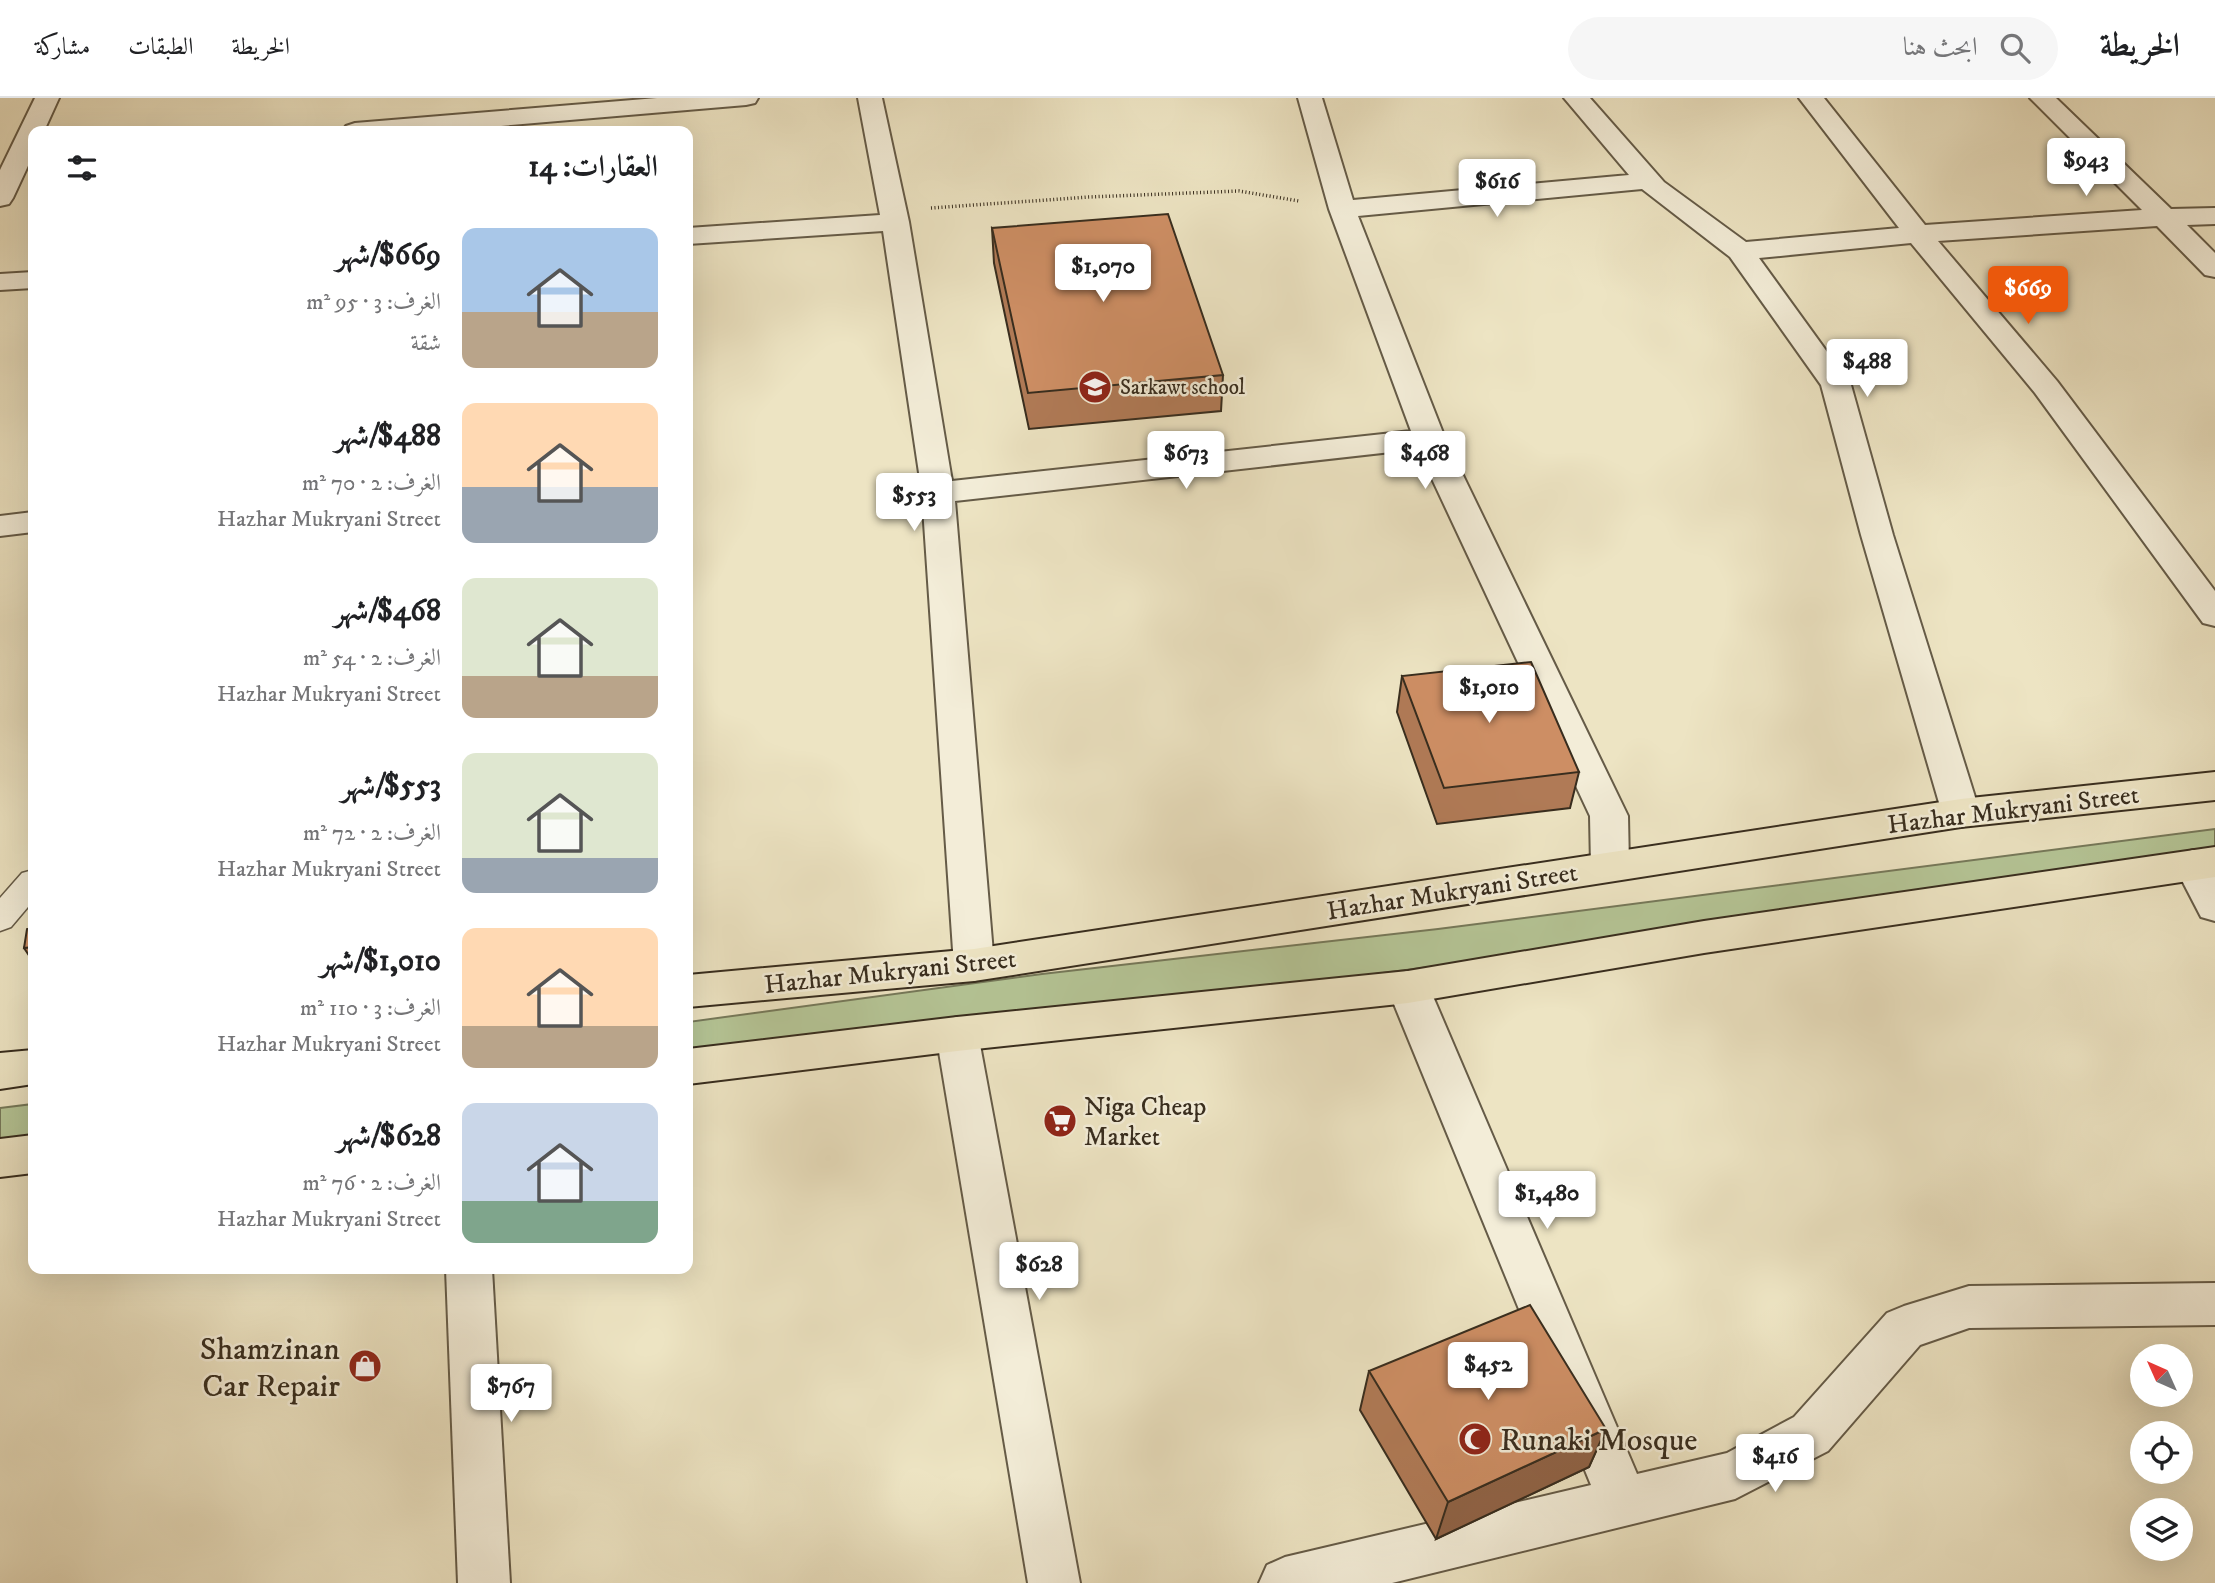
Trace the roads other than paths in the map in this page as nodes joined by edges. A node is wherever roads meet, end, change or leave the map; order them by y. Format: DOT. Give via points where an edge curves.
graph roads {
  1 [pos="47,98"];
  2 [pos="746,98"];
  3 [pos="870,98"];
  4 [pos="1310,98"];
  5 [pos="1576,98"];
  6 [pos="1811,98"];
  7 [pos="2042,98"];
  8 [pos="37,126"];
  9 [pos="414,126"];
  10 [pos="26,159"];
  11 [pos="1648,181"];
  12 [pos="0,198"];
  13 [pos="1342,209"];
  14 [pos="893,216"];
  15 [pos="2215,216"];
  16 [pos="2164,217"];
  17 [pos="1918,234"];
  18 [pos="693,236"];
  19 [pos="1740,251"];
  20 [pos="2215,269"];
  21 [pos="28,280"];
  22 [pos="0,282"];
  23 [pos="1429,438"];
  24 [pos="938,493"];
  25 [pos="28,523"];
  26 [pos="0,526"];
  27 [pos="2215,615"];
  28 [pos="2215,786"];
  29 [pos="1961,813"];
  30 [pos="2204,864"];
  31 [pos="1610,866"];
  32 [pos="28,887"];
  33 [pos="2215,906"];
  34 [pos="0,919"];
  35 [pos="974,965"];
  36 [pos="1408,986"];
  37 [pos="693,991"];
  38 [pos="957,1034"];
  39 [pos="693,1066"];
  40 [pos="28,1068"];
  41 [pos="0,1071"];
  42 [pos="28,1155"];
  43 [pos="0,1158"];
  44 [pos="469,1274"];
  45 [pos="2215,1304"];
  46 [pos="1623,1502"];
  47 [pos="484,1583"];
  48 [pos="1054,1583"];
  49 [pos="1285,1583"];
  1 -- 8 [label="street"];
  2 -- 9 [label="street"];
  3 -- 14 [label="street"];
  4 -- 13 [label="street"];
  5 -- 11 [label="street"];
  6 -- 17 [label="street"];
  7 -- 16 [label="street"];
  10 -- 12 [label="street"];
  11 -- 13 [label="street"];
  11 -- 19 [label="street"];
  13 -- 23 [label="street"];
  14 -- 18 [label="street"];
  14 -- 24 [label="street"];
  15 -- 16 [label="street"];
  16 -- 17 [label="street"];
  16 -- 20 [label="street"];
  17 -- 19 [label="street"];
  17 -- 27 [label="street" via="2046,387"];
  19 -- 29 [label="street" via="1836,385"];
  21 -- 22 [label="street"];
  23 -- 24 [label="street"];
  23 -- 31 [label="street" via="1609,816"];
  24 -- 35 [label="street"];
  25 -- 26 [label="street"];
  28 -- 29 [label="highway, Hazhar Mukryani Street"];
  29 -- 31 [label="highway, Hazhar Mukryani Street"];
  30 -- 33 [label="street"];
  30 -- 36 [label="highway" via="1704,937"];
  31 -- 35 [label="highway, Hazhar Mukryani Street"];
  32 -- 34 [label="lane"];
  35 -- 37 [label="highway, Hazhar Mukryani Street"];
  36 -- 38 [label="highway"];
  36 -- 46 [label="street"];
  38 -- 39 [label="highway"];
  38 -- 48 [label="street"];
  40 -- 41 [label="highway"];
  42 -- 43 [label="highway"];
  44 -- 47 [label="street"];
  45 -- 46 [label="street" via="1969,1307 1904,1328 1811,1434 1735,1475"];
  46 -- 49 [label="street"];
}
